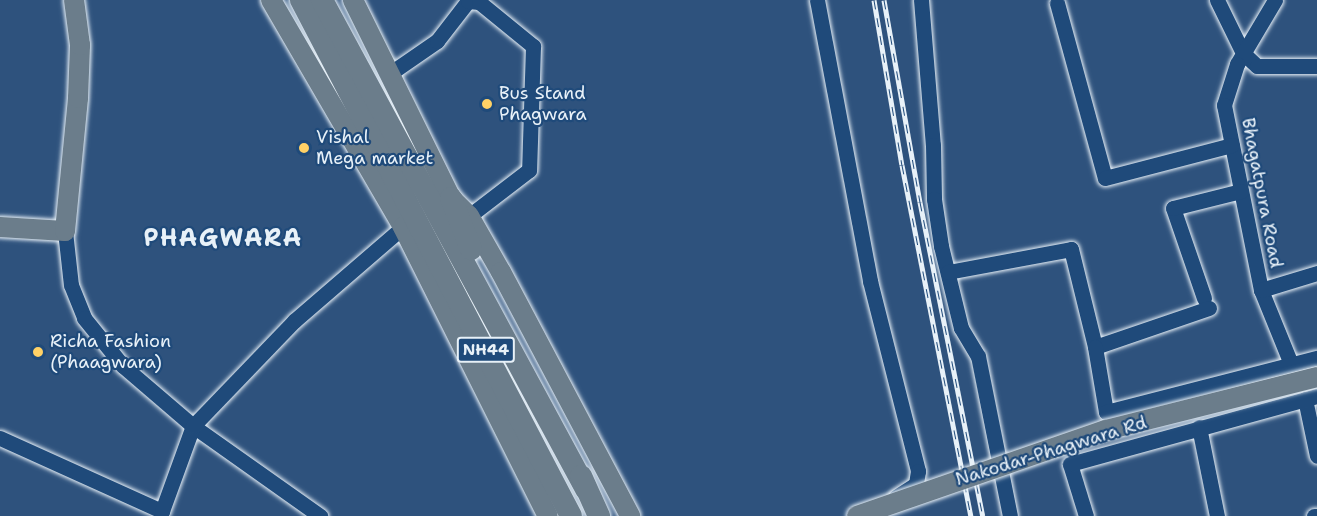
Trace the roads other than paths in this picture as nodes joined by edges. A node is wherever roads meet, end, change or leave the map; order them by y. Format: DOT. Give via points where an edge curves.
graph roads {
  1 [pos="74,0"];
  2 [pos="271,0"];
  3 [pos="301,0"];
  4 [pos="322,0"];
  5 [pos="353,0"];
  6 [pos="818,0"];
  7 [pos="921,0"];
  8 [pos="1217,0"];
  9 [pos="1275,0"];
  10 [pos="1057,3"];
  11 [pos="1243,53"];
  12 [pos="1317,66"];
  13 [pos="392,72"];
  14 [pos="1232,145"];
  15 [pos="408,182"];
  16 [pos="1241,191"];
  17 [pos="451,198"];
  18 [pos="469,216"];
  19 [pos="0,227"];
  20 [pos="403,227"];
  21 [pos="65,231"];
  22 [pos="948,272"];
  23 [pos="1317,273"];
  24 [pos="1261,290"];
  25 [pos="1095,346"];
  26 [pos="1317,358"];
  27 [pos="1291,364"];
  28 [pos="1317,377"];
  29 [pos="1311,398"];
  30 [pos="193,426"];
  31 [pos="1199,427"];
  32 [pos="0,438"];
  33 [pos="1317,456"];
  34 [pos="586,489"];
  35 [pos="560,494"];
  36 [pos="320,516"];
  37 [pos="548,516"];
  38 [pos="571,516"];
  39 [pos="599,516"];
  40 [pos="630,516"];
  41 [pos="857,516"];
  42 [pos="864,516"];
  43 [pos="1010,516"];
  44 [pos="1086,516"];
  45 [pos="1217,516"];
  1 -- 21 [label="main road" via="80,45 78,98"];
  2 -- 20 [label="main road"];
  3 -- 15 [label="highway, NH44"];
  4 -- 15 [label="highway, NH44"];
  5 -- 13 [label="main road"];
  6 -- 42 [label="street" via="870,281 918,471 916,484"];
  7 -- 22 [label="street" via="934,199"];
  8 -- 11 [label="street"];
  9 -- 11 [label="street, Bhagatpura Road"];
  10 -- 14 [label="street" via="1105,178"];
  11 -- 12 [label="street" via="1257,66"];
  11 -- 14 [label="street, Bhagatpura Road" via="1224,105"];
  13 -- 17 [label="main road"];
  13 -- 18 [label="street" via="437,40 468,1 479,2 532,46 529,170"];
  14 -- 16 [label="street, Bhagatpura Road"];
  15 -- 34 [label="highway, NH44"];
  15 -- 35 [label="highway, NH44"];
  16 -- 24 [label="street, Bhagatpura Road"];
  16 -- 25 [label="street" via="1173,208 1206,303"];
  17 -- 18 [label="main road"];
  17 -- 34 [label="highway" via="461,227 562,430"];
  18 -- 40 [label="main road"];
  19 -- 21 [label="main road"];
  20 -- 30 [label="street" via="294,321"];
  20 -- 35 [label="highway" via="422,254 512,422"];
  20 -- 37 [label="main road"];
  21 -- 30 [label="street" via="71,285 84,318 123,366"];
  22 -- 25 [label="street" via="1071,249"];
  22 -- 43 [label="street" via="961,328 978,356"];
  23 -- 24 [label="street"];
  24 -- 27 [label="street, Bhagatpura Road"];
  25 -- 27 [label="street" via="1106,412"];
  26 -- 27 [label="street"];
  28 -- 41 [label="main road, Nakodar-Phagwara Rd, bridge" via="1106,430"];
  29 -- 31 [label="street"];
  29 -- 33 [label="street"];
  30 -- 32 [label="street" via="162,511"];
  30 -- 36 [label="street"];
  31 -- 44 [label="street" via="1070,464"];
  31 -- 45 [label="street"];
  34 -- 39 [label="highway, NH44"];
  35 -- 38 [label="highway, NH44"];
}
